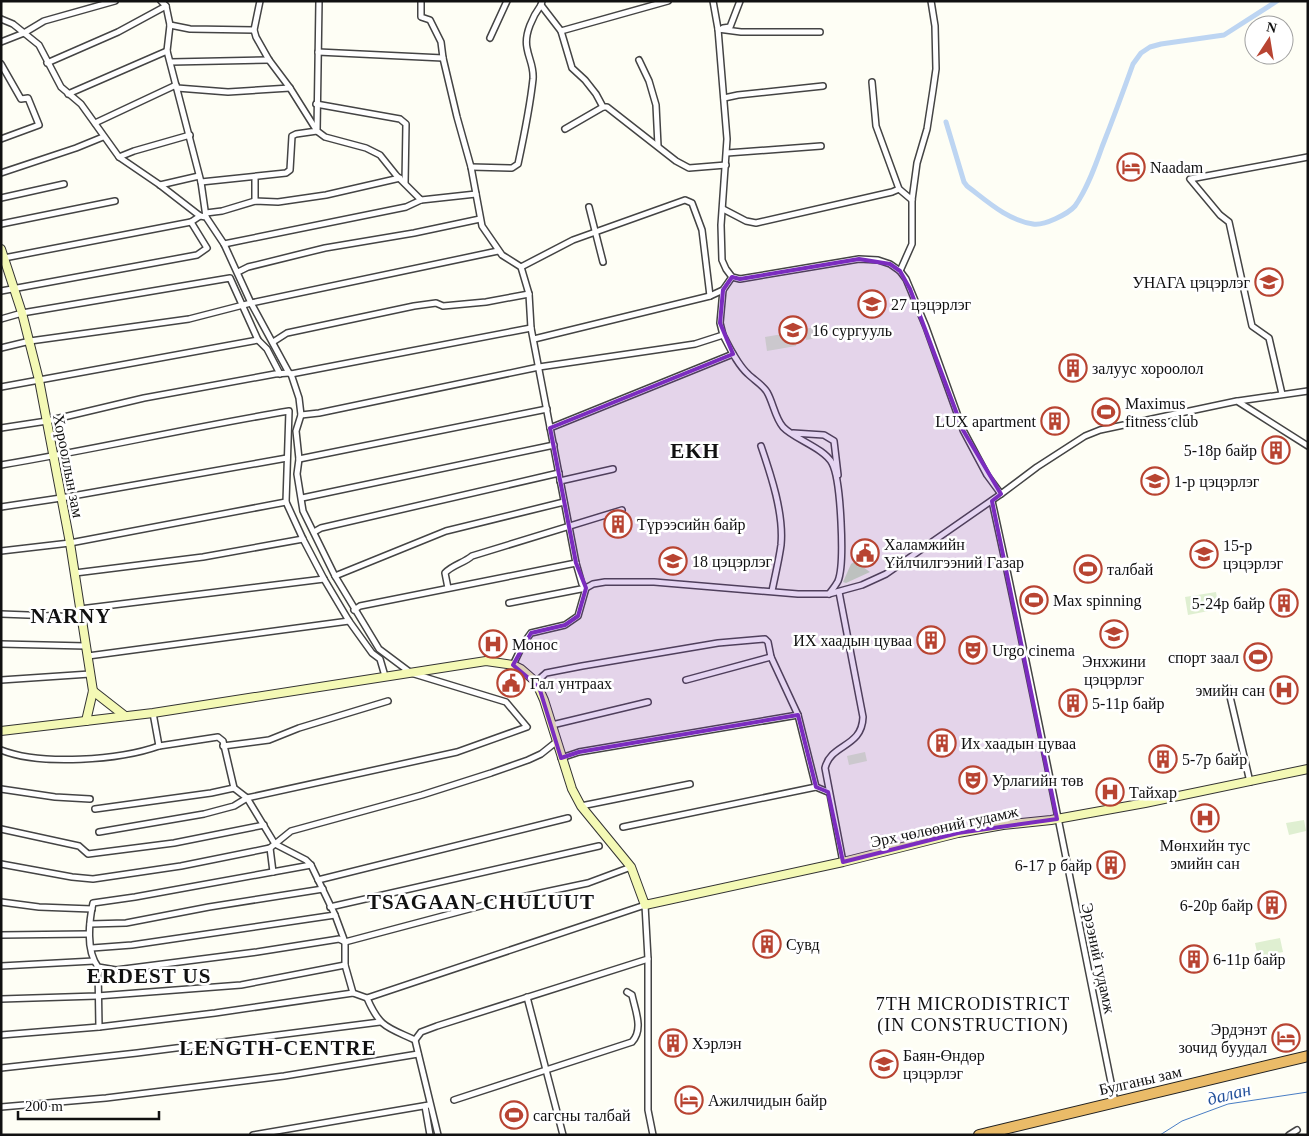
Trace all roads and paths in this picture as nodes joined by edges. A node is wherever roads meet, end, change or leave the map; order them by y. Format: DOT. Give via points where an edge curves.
graph roads {
  1 [pos="115,1"];
  2 [pos="161,1"];
  3 [pos="260,1"];
  4 [pos="319,1"];
  5 [pos="421,1"];
  6 [pos="507,1"];
  7 [pos="668,1"];
  8 [pos="713,1"];
  9 [pos="740,1"];
  10 [pos="931,1"];
  11 [pos="541,3"];
  12 [pos="166,6"];
  13 [pos="1,19"];
  14 [pos="170,25"];
  15 [pos="718,29"];
  16 [pos="254,30"];
  17 [pos="561,31"];
  18 [pos="820,32"];
  19 [pos="24,33"];
  20 [pos="490,38"];
  21 [pos="1,42"];
  22 [pos="168,51"];
  23 [pos="318,52"];
  24 [pos="443,58"];
  25 [pos="269,60"];
  26 [pos="639,60"];
  27 [pos="171,62"];
  28 [pos="47,63"];
  29 [pos="1,64"];
  30 [pos="8,76"];
  31 [pos="1,79"];
  32 [pos="872,82"];
  33 [pos="823,86"];
  34 [pos="177,87"];
  35 [pos="290,88"];
  36 [pos="68,94"];
  37 [pos="724,98"];
  38 [pos="316,104"];
  39 [pos="603,107"];
  40 [pos="95,123"];
  41 [pos="565,129"];
  42 [pos="316,131"];
  43 [pos="190,136"];
  44 [pos="104,137"];
  45 [pos="1,139"];
  46 [pos="658,146"];
  47 [pos="820,146"];
  48 [pos="728,153"];
  49 [pos="118,157"];
  50 [pos="1308,157"];
  51 [pos="726,165"];
  52 [pos="471,167"];
  53 [pos="1,174"];
  54 [pos="255,176"];
  55 [pos="400,178"];
  56 [pos="200,179"];
  57 [pos="405,183"];
  58 [pos="64,184"];
  59 [pos="160,185"];
  60 [pos="899,189"];
  61 [pos="476,194"];
  62 [pos="1,198"];
  63 [pos="421,200"];
  64 [pos="912,200"];
  65 [pos="115,201"];
  66 [pos="255,201"];
  67 [pos="589,207"];
  68 [pos="723,209"];
  69 [pos="204,215"];
  70 [pos="480,219"];
  71 [pos="191,222"];
  72 [pos="1,224"];
  73 [pos="596,232"];
  74 [pos="224,244"];
  75 [pos="1,249"];
  76 [pos="498,250"];
  77 [pos="4,260"];
  78 [pos="604,262"];
  79 [pos="521,267"];
  80 [pos="900,271"];
  81 [pos="238,272"];
  82 [pos="732,277"];
  83 [pos="14,288"];
  84 [pos="1,290"];
  85 [pos="723,290"];
  86 [pos="529,294"];
  87 [pos="710,296"];
  88 [pos="251,303"];
  89 [pos="241,306"];
  90 [pos="22,313"];
  91 [pos="1,319"];
  92 [pos="532,328"];
  93 [pos="723,335"];
  94 [pos="258,340"];
  95 [pos="534,340"];
  96 [pos="30,341"];
  97 [pos="273,342"];
  98 [pos="1,348"];
  99 [pos="733,354"];
  100 [pos="539,367"];
  101 [pos="280,374"];
  102 [pos="290,374"];
  103 [pos="39,380"];
  104 [pos="1,387"];
  105 [pos="1308,391"];
  106 [pos="1282,394"];
  107 [pos="1237,401"];
  108 [pos="547,409"];
  109 [pos="300,414"];
  110 [pos="47,421"];
  111 [pos="1,428"];
  112 [pos="550,428"];
  113 [pos="790,433"];
  114 [pos="554,445"];
  115 [pos="761,446"];
  116 [pos="1308,446"];
  117 [pos="53,456"];
  118 [pos="287,458"];
  119 [pos="299,459"];
  120 [pos="1,465"];
  121 [pos="613,469"];
  122 [pos="559,473"];
  123 [pos="560,481"];
  124 [pos="838,483"];
  125 [pos="1001,494"];
  126 [pos="61,498"];
  127 [pos="302,498"];
  128 [pos="992,501"];
  129 [pos="286,502"];
  130 [pos="564,502"];
  131 [pos="1,507"];
  132 [pos="622,510"];
  133 [pos="310,525"];
  134 [pos="569,528"];
  135 [pos="299,530"];
  136 [pos="314,532"];
  137 [pos="303,538"];
  138 [pos="70,543"];
  139 [pos="1,551"];
  140 [pos="576,563"];
  141 [pos="75,573"];
  142 [pos="335,576"];
  143 [pos="324,579"];
  144 [pos="448,588"];
  145 [pos="586,588"];
  146 [pos="772,591"];
  147 [pos="839,592"];
  148 [pos="829,594"];
  149 [pos="509,603"];
  150 [pos="354,610"];
  151 [pos="81,613"];
  152 [pos="1,614"];
  153 [pos="350,622"];
  154 [pos="1,644"];
  155 [pos="86,646"];
  156 [pos="88,656"];
  157 [pos="770,657"];
  158 [pos="513,665"];
  159 [pos="411,673"];
  160 [pos="90,674"];
  161 [pos="385,676"];
  162 [pos="1,680"];
  163 [pos="686,680"];
  164 [pos="536,682"];
  165 [pos="1228,688"];
  166 [pos="93,691"];
  167 [pos="388,701"];
  168 [pos="648,702"];
  169 [pos="153,713"];
  170 [pos="798,715"];
  171 [pos="125,716"];
  172 [pos="86,722"];
  173 [pos="552,725"];
  174 [pos="1,732"];
  175 [pos="556,742"];
  176 [pos="159,746"];
  177 [pos="223,746"];
  178 [pos="1,750"];
  179 [pos="561,758"];
  180 [pos="1308,770"];
  181 [pos="1250,782"];
  182 [pos="690,784"];
  183 [pos="816,787"];
  184 [pos="234,788"];
  185 [pos="1,789"];
  186 [pos="828,792"];
  187 [pos="247,798"];
  188 [pos="90,799"];
  189 [pos="581,806"];
  190 [pos="96,809"];
  191 [pos="568,818"];
  192 [pos="1058,818"];
  193 [pos="264,825"];
  194 [pos="623,828"];
  195 [pos="1,829"];
  196 [pos="99,832"];
  197 [pos="275,844"];
  198 [pos="599,846"];
  199 [pos="270,848"];
  200 [pos="843,862"];
  201 [pos="1,864"];
  202 [pos="311,865"];
  203 [pos="631,867"];
  204 [pos="273,872"];
  205 [pos="318,880"];
  206 [pos="323,889"];
  207 [pos="1,902"];
  208 [pos="646,905"];
  209 [pos="330,907"];
  210 [pos="92,909"];
  211 [pos="335,916"];
  212 [pos="90,924"];
  213 [pos="88,934"];
  214 [pos="1,935"];
  215 [pos="345,942"];
  216 [pos="92,948"];
  217 [pos="648,959"];
  218 [pos="94,961"];
  219 [pos="345,965"];
  220 [pos="1,966"];
  221 [pos="98,967"];
  222 [pos="627,992"];
  223 [pos="353,994"];
  224 [pos="98,996"];
  225 [pos="527,997"];
  226 [pos="367,998"];
  227 [pos="1,999"];
  228 [pos="380,1022"];
  229 [pos="99,1027"];
  230 [pos="1,1035"];
  231 [pos="415,1040"];
  232 [pos="418,1054"];
  233 [pos="1308,1056"];
  234 [pos="1,1068"];
  235 [pos="546,1070"];
  236 [pos="454,1100"];
  237 [pos="1115,1102"];
  238 [pos="427,1105"];
  239 [pos="1,1107"];
  240 [pos="1297,1130"];
  241 [pos="253,1135"];
  242 [pos="430,1135"];
  243 [pos="438,1135"];
  244 [pos="563,1135"];
  245 [pos="653,1135"];
  246 [pos="979,1135"];
  247 [pos="1289,1135"];
  1 -- 19 [label="street" via="44,21"];
  2 -- 12 [label="street"];
  3 -- 16 [label="street"];
  4 -- 23 [label="street"];
  5 -- 24 [label="street" via="421,17 430,20 441,42"];
  6 -- 20 [label="street"];
  7 -- 17 [label="street"];
  8 -- 15 [label="street"];
  9 -- 15 [label="street" via="730,27"];
  10 -- 64 [label="street" via="936,69 928,129 917,163"];
  11 -- 17 [label="street"];
  11 -- 52 [label="street" via="526,38 533,78 518,164 512,168"];
  12 -- 14 [label="street"];
  12 -- 28 [label="street" via="118,32"];
  13 -- 19 [label="street"];
  14 -- 16 [label="street" via="190,29"];
  14 -- 22 [label="street"];
  15 -- 18 [label="street"];
  15 -- 37 [label="street"];
  16 -- 25 [label="street"];
  17 -- 39 [label="street" via="572,68 585,80"];
  19 -- 21 [label="street"];
  19 -- 28 [label="street" via="39,45"];
  22 -- 27 [label="street"];
  22 -- 36 [label="street"];
  23 -- 24 [label="street"];
  23 -- 38 [label="street"];
  24 -- 52 [label="street"];
  25 -- 27 [label="street"];
  25 -- 35 [label="street"];
  26 -- 46 [label="street" via="656,106"];
  27 -- 34 [label="street"];
  28 -- 36 [label="street" via="60,88"];
  29 -- 30 [label="street"];
  30 -- 31 [label="street"];
  30 -- 45 [label="street" via="21,99 28,98 40,125"];
  32 -- 60 [label="street" via="876,126"];
  33 -- 37 [label="street"];
  34 -- 35 [label="street" via="228,92"];
  34 -- 40 [label="street"];
  34 -- 43 [label="street"];
  35 -- 42 [label="street"];
  36 -- 40 [label="street" via="81,104"];
  37 -- 48 [label="street"];
  38 -- 42 [label="street"];
  38 -- 57 [label="street" via="400,119 406,124"];
  39 -- 41 [label="street"];
  39 -- 46 [label="street"];
  40 -- 44 [label="street"];
  42 -- 54 [label="street" via="292,136 290,170 286,173"];
  42 -- 55 [label="street" via="380,155"];
  43 -- 49 [label="street"];
  43 -- 56 [label="street"];
  44 -- 49 [label="street"];
  44 -- 53 [label="street"];
  46 -- 51 [label="street" via="689,168"];
  47 -- 48 [label="street"];
  48 -- 51 [label="street"];
  49 -- 59 [label="street"];
  50 -- 106 [label="street" via="1190,179 1229,222 1252,326 1269,338"];
  51 -- 68 [label="street"];
  52 -- 61 [label="street"];
  54 -- 56 [label="street"];
  54 -- 66 [label="street"];
  55 -- 57 [label="street"];
  55 -- 66 [label="street" via="326,196 278,202"];
  56 -- 59 [label="street"];
  56 -- 69 [label="street"];
  57 -- 63 [label="street"];
  58 -- 62 [label="street"];
  59 -- 69 [label="street"];
  60 -- 64 [label="street"];
  60 -- 68 [label="street" via="756,223"];
  61 -- 63 [label="street"];
  61 -- 70 [label="street"];
  63 -- 74 [label="street" via="406,207"];
  64 -- 80 [label="street" via="912,244"];
  65 -- 72 [label="street"];
  66 -- 69 [label="street"];
  67 -- 73 [label="street"];
  68 -- 82 [label="street" via="722,260"];
  69 -- 71 [label="street"];
  69 -- 74 [label="street"];
  70 -- 76 [label="street"];
  70 -- 81 [label="street" via="325,248"];
  71 -- 77 [label="street"];
  71 -- 83 [label="street" via="207,248 197,255"];
  73 -- 78 [label="street"];
  73 -- 79 [label="street" via="559,246"];
  73 -- 87 [label="street" via="689,201 701,226"];
  74 -- 81 [label="street"];
  75 -- 77 [label="main road, Хорооллын зам"];
  76 -- 79 [label="street"];
  76 -- 88 [label="street"];
  77 -- 83 [label="main road, Хорооллын зам"];
  79 -- 86 [label="street"];
  80 -- 82 [label="street" via="878,260 859,259 740,279"];
  80 -- 125 [label="street" via="926,327 963,430 987,476"];
  81 -- 88 [label="street"];
  82 -- 85 [label="street"];
  83 -- 84 [label="street"];
  83 -- 90 [label="main road, Хорооллын зам"];
  85 -- 87 [label="street"];
  85 -- 93 [label="street" via="720,323"];
  86 -- 92 [label="street"];
  86 -- 97 [label="street" via="452,306 436,303 414,306 287,333"];
  87 -- 95 [label="street"];
  88 -- 89 [label="street"];
  88 -- 97 [label="street"];
  89 -- 90 [label="street" via="230,278"];
  89 -- 94 [label="street"];
  89 -- 96 [label="street" via="189,318"];
  90 -- 91 [label="street"];
  90 -- 96 [label="main road, Хорооллын зам"];
  92 -- 95 [label="street"];
  92 -- 102 [label="street"];
  93 -- 99 [label="street"];
  93 -- 100 [label="street" via="695,344"];
  94 -- 101 [label="street" via="267,349"];
  94 -- 103 [label="street"];
  95 -- 100 [label="street"];
  96 -- 98 [label="street"];
  96 -- 103 [label="main road, Хорооллын зам"];
  97 -- 102 [label="street"];
  99 -- 112 [label="street"];
  99 -- 113 [label="street" via="746,373 766,390 782,426"];
  100 -- 108 [label="street"];
  100 -- 109 [label="street" via="319,413"];
  101 -- 102 [label="street"];
  101 -- 110 [label="street" via="144,398"];
  102 -- 109 [label="street" via="299,398"];
  103 -- 104 [label="street"];
  103 -- 110 [label="main road, Хорооллын зам"];
  105 -- 106 [label="street"];
  106 -- 107 [label="street"];
  107 -- 116 [label="street"];
  107 -- 125 [label="street" via="1100,430 1085,436"];
  108 -- 112 [label="street"];
  108 -- 119 [label="street"];
  109 -- 119 [label="street" via="296,431"];
  110 -- 111 [label="street"];
  110 -- 117 [label="main road, Хорооллын зам"];
  112 -- 114 [label="street"];
  113 -- 124 [label="street" via="832,462"];
  113 -- 124 [label="street" via="824,435 834,441"];
  114 -- 122 [label="street"];
  114 -- 127 [label="street"];
  115 -- 146 [label="street" via="773,479 781,531"];
  117 -- 118 [label="street" via="207,424 289,411"];
  117 -- 120 [label="street"];
  117 -- 126 [label="main road, Хорооллын зам"];
  118 -- 126 [label="street"];
  118 -- 129 [label="street"];
  119 -- 127 [label="street" via="297,474"];
  121 -- 123 [label="street"];
  122 -- 123 [label="street"];
  122 -- 136 [label="street"];
  123 -- 130 [label="street"];
  124 -- 148 [label="street" via="841,556 838,580"];
  125 -- 128 [label="street"];
  126 -- 131 [label="street"];
  126 -- 138 [label="main road, Хорооллын зам"];
  127 -- 133 [label="street" via="303,511"];
  128 -- 147 [label="street" via="886,574"];
  128 -- 192 [label="street, Эрээний гудамж"];
  129 -- 135 [label="street"];
  129 -- 138 [label="street"];
  130 -- 134 [label="street"];
  130 -- 142 [label="street" via="446,531"];
  132 -- 134 [label="street"];
  133 -- 135 [label="street"];
  133 -- 136 [label="street"];
  134 -- 140 [label="street"];
  134 -- 144 [label="street" via="472,556 446,573"];
  135 -- 137 [label="street"];
  136 -- 142 [label="street"];
  137 -- 141 [label="street" via="203,557"];
  137 -- 143 [label="street"];
  138 -- 139 [label="street"];
  138 -- 141 [label="main road, Хорооллын зам"];
  140 -- 144 [label="street"];
  140 -- 145 [label="street"];
  141 -- 151 [label="main road, Хорооллын зам"];
  142 -- 150 [label="street"];
  143 -- 151 [label="street"];
  143 -- 153 [label="street"];
  144 -- 150 [label="street" via="360,606"];
  145 -- 146 [label="street" via="604,582 654,582"];
  145 -- 149 [label="street"];
  145 -- 158 [label="street" via="578,616 565,625 531,633"];
  146 -- 148 [label="street"];
  147 -- 148 [label="street"];
  147 -- 186 [label="street" via="863,725 859,734 826,761"];
  150 -- 159 [label="street" via="378,649"];
  151 -- 152 [label="street"];
  151 -- 155 [label="main road, Хорооллын зам"];
  153 -- 156 [label="street"];
  153 -- 161 [label="street" via="380,659"];
  154 -- 155 [label="street"];
  155 -- 156 [label="main road, Хорооллын зам"];
  156 -- 160 [label="main road, Хорооллын зам"];
  157 -- 163 [label="street"];
  157 -- 164 [label="street" via="768,642 753,639 546,673"];
  157 -- 170 [label="street"];
  158 -- 159 [label="main road" via="486,661"];
  158 -- 164 [label="main road"];
  159 -- 161 [label="main road"];
  159 -- 187 [label="street" via="506,702 527,727 457,752"];
  160 -- 162 [label="street"];
  160 -- 166 [label="main road, Хорооллын зам"];
  161 -- 169 [label="main road"];
  164 -- 173 [label="main road"];
  165 -- 181 [label="street"];
  166 -- 171 [label="main road"];
  166 -- 172 [label="main road, Хорооллын зам"];
  167 -- 177 [label="street" via="269,740"];
  168 -- 173 [label="street"];
  169 -- 171 [label="main road"];
  169 -- 176 [label="street"];
  170 -- 179 [label="street" via="579,752"];
  170 -- 183 [label="street"];
  171 -- 172 [label="main road"];
  172 -- 174 [label="main road"];
  173 -- 175 [label="main road"];
  175 -- 179 [label="main road"];
  175 -- 197 [label="street" via="528,760 422,795 291,831"];
  176 -- 177 [label="street" via="218,737"];
  176 -- 178 [label="street" via="144,751 69,760"];
  177 -- 184 [label="street"];
  179 -- 189 [label="main road"];
  180 -- 181 [label="main road, Эрх чөлөөний гудамж"];
  181 -- 192 [label="main road, Эрх чөлөөний гудамж"];
  182 -- 189 [label="street"];
  183 -- 186 [label="street"];
  183 -- 194 [label="street"];
  184 -- 187 [label="street"];
  184 -- 190 [label="street"];
  185 -- 188 [label="street"];
  186 -- 200 [label="street"];
  187 -- 193 [label="street"];
  187 -- 196 [label="street" via="234,806 204,814"];
  189 -- 203 [label="main road"];
  191 -- 205 [label="street"];
  192 -- 200 [label="main road, Эрх чөлөөний гудамж" via="958,833"];
  192 -- 237 [label="street, Эрээний гудамж"];
  193 -- 195 [label="street" via="174,843 88,854 79,846"];
  193 -- 197 [label="street"];
  197 -- 199 [label="street"];
  197 -- 202 [label="street"];
  198 -- 209 [label="street"];
  199 -- 201 [label="street" via="93,879"];
  199 -- 204 [label="street"];
  200 -- 208 [label="main road, Эрх чөлөөний гудамж"];
  202 -- 204 [label="street"];
  202 -- 205 [label="street"];
  203 -- 208 [label="main road"];
  203 -- 215 [label="street" via="588,883 488,904"];
  204 -- 210 [label="street" via="93,903"];
  205 -- 206 [label="street"];
  206 -- 209 [label="street"];
  206 -- 212 [label="street" via="126,924"];
  207 -- 210 [label="street"];
  208 -- 217 [label="street"];
  208 -- 226 [label="street"];
  209 -- 211 [label="street"];
  210 -- 212 [label="street"];
  211 -- 215 [label="street"];
  211 -- 216 [label="street"];
  212 -- 213 [label="street"];
  213 -- 214 [label="street"];
  213 -- 216 [label="street"];
  215 -- 219 [label="street"];
  215 -- 221 [label="street" via="339,939 116,970"];
  216 -- 218 [label="street"];
  217 -- 225 [label="street"];
  217 -- 245 [label="street" via="648,1110"];
  218 -- 220 [label="street"];
  218 -- 221 [label="street"];
  219 -- 223 [label="street"];
  219 -- 224 [label="street" via="241,985"];
  221 -- 224 [label="street"];
  222 -- 235 [label="street" via="632,995 638,1024 636,1038 632,1042"];
  223 -- 226 [label="street"];
  223 -- 229 [label="street"];
  224 -- 227 [label="street"];
  224 -- 229 [label="street"];
  225 -- 231 [label="street" via="421,1032"];
  225 -- 235 [label="street"];
  226 -- 228 [label="street"];
  228 -- 231 [label="street"];
  228 -- 234 [label="street" via="138,1054"];
  229 -- 230 [label="street"];
  231 -- 232 [label="street"];
  232 -- 238 [label="street"];
  232 -- 239 [label="street" via="284,1076"];
  233 -- 237 [label="highway, Булганы зам"];
  235 -- 236 [label="street"];
  235 -- 244 [label="street"];
  237 -- 246 [label="highway, Булганы зам"];
  238 -- 241 [label="street"];
  238 -- 242 [label="street"];
  238 -- 243 [label="street"];
  240 -- 247 [label="street"];
}
